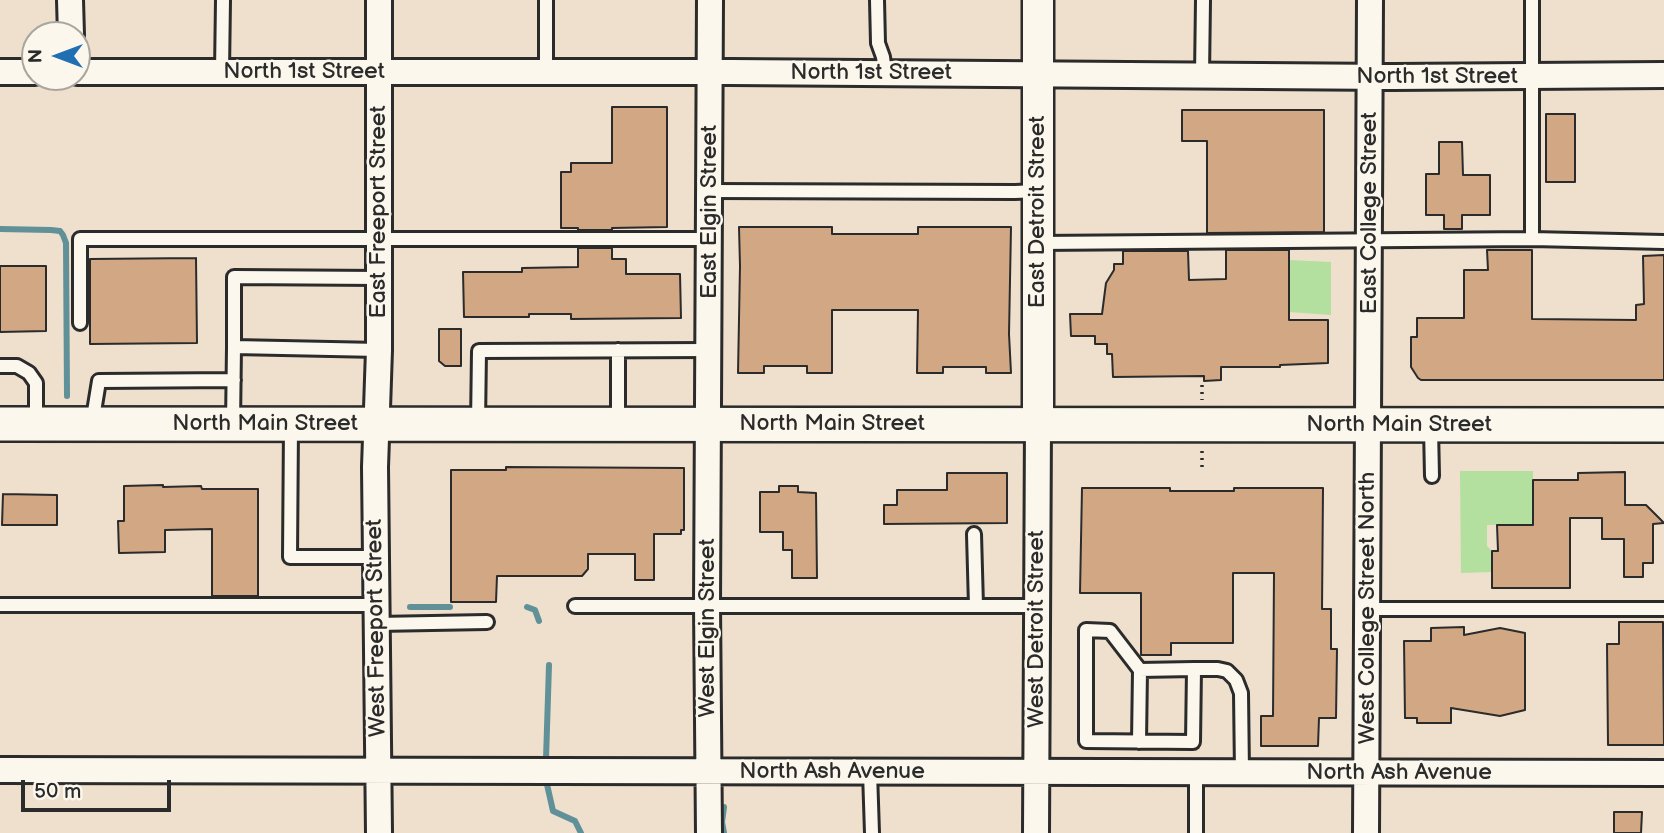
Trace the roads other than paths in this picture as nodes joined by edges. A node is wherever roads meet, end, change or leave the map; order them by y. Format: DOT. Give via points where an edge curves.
graph roads {
  1 [pos="70,0"];
  2 [pos="223,0"];
  3 [pos="379,0"];
  4 [pos="546,0"];
  5 [pos="710,0"];
  6 [pos="877,0"];
  7 [pos="1038,0"];
  8 [pos="1203,0"];
  9 [pos="1370,0"];
  10 [pos="1532,0"];
  11 [pos="71,21"];
  12 [pos="0,72"];
  13 [pos="21,72"];
  14 [pos="91,72"];
  15 [pos="222,72"];
  16 [pos="379,72"];
  17 [pos="546,73"];
  18 [pos="710,73"];
  19 [pos="885,73"];
  20 [pos="1038,75"];
  21 [pos="1664,75"];
  22 [pos="1202,76"];
  23 [pos="1370,77"];
  24 [pos="1531,78"];
  25 [pos="1038,190"];
  26 [pos="709,191"];
  27 [pos="379,239"];
  28 [pos="709,239"];
  29 [pos="1532,239"];
  30 [pos="1369,241"];
  31 [pos="1664,242"];
  32 [pos="1038,243"];
  33 [pos="379,278"];
  34 [pos="80,323"];
  35 [pos="233,347"];
  36 [pos="379,350"];
  37 [pos="618,350"];
  38 [pos="709,350"];
  39 [pos="0,366"];
  40 [pos="234,380"];
  41 [pos="0,424"];
  42 [pos="36,424"];
  43 [pos="233,424"];
  44 [pos="291,424"];
  45 [pos="376,424"];
  46 [pos="478,424"];
  47 [pos="618,424"];
  48 [pos="709,424"];
  49 [pos="1038,424"];
  50 [pos="92,425"];
  51 [pos="1369,425"];
  52 [pos="1431,425"];
  53 [pos="1664,425"];
  54 [pos="1432,476"];
  55 [pos="974,534"];
  56 [pos="376,557"];
  57 [pos="0,605"];
  58 [pos="707,605"];
  59 [pos="976,606"];
  60 [pos="1038,606"];
  61 [pos="575,607"];
  62 [pos="1369,609"];
  63 [pos="1664,609"];
  64 [pos="376,615"];
  65 [pos="486,622"];
  66 [pos="1194,669"];
  67 [pos="1140,670"];
  68 [pos="1139,742"];
  69 [pos="0,770"];
  70 [pos="379,772"];
  71 [pos="707,772"];
  72 [pos="870,772"];
  73 [pos="1036,773"];
  74 [pos="1196,773"];
  75 [pos="1242,773"];
  76 [pos="1366,773"];
  77 [pos="1664,773"];
  78 [pos="379,833"];
  79 [pos="709,833"];
  80 [pos="872,833"];
  81 [pos="1036,833"];
  82 [pos="1196,833"];
  83 [pos="1366,833"];
  1 -- 11 [label="street"];
  2 -- 15 [label="lane"];
  3 -- 16 [label="street, East Freeport Street"];
  4 -- 17 [label="lane"];
  5 -- 18 [label="street, East Elgin Street"];
  6 -- 19 [label="lane" via="878,43"];
  7 -- 20 [label="street, East Detroit Street"];
  8 -- 22 [label="lane"];
  9 -- 23 [label="street, East College Street"];
  10 -- 24 [label="lane"];
  12 -- 13 [label="street"];
  14 -- 15 [label="street, North 1st Street"];
  15 -- 16 [label="street, North 1st Street"];
  16 -- 17 [label="street, North 1st Street"];
  16 -- 27 [label="street, East Freeport Street"];
  17 -- 18 [label="street, North 1st Street"];
  18 -- 19 [label="street, North 1st Street"];
  18 -- 26 [label="street, East Elgin Street"];
  19 -- 20 [label="street, North 1st Street"];
  20 -- 22 [label="street, North 1st Street"];
  20 -- 25 [label="street, East Detroit Street"];
  21 -- 24 [label="street, North 1st Street"];
  22 -- 23 [label="street, North 1st Street"];
  23 -- 24 [label="street, North 1st Street"];
  23 -- 30 [label="street, East College Street"];
  24 -- 29 [label="lane"];
  25 -- 26 [label="lane"];
  25 -- 32 [label="street, East Detroit Street"];
  26 -- 28 [label="street, East Elgin Street"];
  27 -- 28 [label="lane"];
  27 -- 33 [label="street, East Freeport Street"];
  27 -- 34 [label="lane" via="80,239"];
  28 -- 38 [label="street, East Elgin Street"];
  29 -- 30 [label="lane"];
  29 -- 31 [label="lane"];
  30 -- 32 [label="lane"];
  30 -- 51 [label="street, East College Street"];
  32 -- 49 [label="street, East Detroit Street"];
  33 -- 35 [label="lane" via="233,278"];
  33 -- 36 [label="street, East Freeport Street"];
  35 -- 36 [label="lane"];
  35 -- 40 [label="lane"];
  36 -- 45 [label="street, East Freeport Street"];
  37 -- 38 [label="lane"];
  37 -- 46 [label="lane" via="479,351"];
  37 -- 47 [label="lane"];
  38 -- 48 [label="street, East Elgin Street"];
  39 -- 42 [label="lane" via="17,366 36,383"];
  40 -- 43 [label="lane"];
  40 -- 50 [label="lane" via="99,381"];
  41 -- 42 [label="main road, North Main Street"];
  42 -- 50 [label="main road, North Main Street"];
  43 -- 44 [label="main road, North Main Street"];
  43 -- 50 [label="main road, North Main Street"];
  44 -- 45 [label="main road, North Main Street"];
  44 -- 56 [label="lane" via="290,557"];
  45 -- 46 [label="main road, North Main Street"];
  45 -- 56 [label="street, West Freeport Street"];
  46 -- 47 [label="main road, North Main Street"];
  47 -- 48 [label="main road, North Main Street"];
  48 -- 49 [label="main road, North Main Street"];
  48 -- 58 [label="street, West Elgin Street"];
  49 -- 51 [label="main road, North Main Street"];
  49 -- 60 [label="street, West Detroit Street"];
  51 -- 52 [label="main road, North Main Street"];
  51 -- 62 [label="street, West College Street North"];
  52 -- 53 [label="main road, North Main Street"];
  52 -- 54 [label="lane"];
  55 -- 59 [label="lane"];
  56 -- 64 [label="street, West Freeport Street"];
  57 -- 64 [label="lane"];
  58 -- 59 [label="lane"];
  58 -- 61 [label="lane"];
  58 -- 71 [label="street, West Elgin Street"];
  59 -- 60 [label="lane"];
  60 -- 73 [label="street, West Detroit Street"];
  62 -- 63 [label="lane"];
  62 -- 76 [label="street, West College Street North"];
  64 -- 65 [label="lane"];
  64 -- 70 [label="street, West Freeport Street"];
  66 -- 67 [label="lane"];
  66 -- 68 [label="lane" via="1193,742"];
  66 -- 75 [label="lane" via="1227,671 1236,680 1241,693"];
  67 -- 68 [label="lane"];
  67 -- 68 [label="lane" via="1110,631 1086,629 1086,741"];
  69 -- 70 [label="street, North Ash Avenue"];
  70 -- 71 [label="street, North Ash Avenue"];
  70 -- 78 [label="street, West Freeport Street"];
  71 -- 72 [label="street, North Ash Avenue"];
  71 -- 79 [label="street, West Elgin Street"];
  72 -- 73 [label="street, North Ash Avenue"];
  72 -- 80 [label="lane"];
  73 -- 74 [label="street, North Ash Avenue"];
  73 -- 81 [label="street, West Detroit Street"];
  74 -- 75 [label="street, North Ash Avenue"];
  74 -- 82 [label="lane"];
  75 -- 76 [label="street, North Ash Avenue"];
  76 -- 77 [label="street, North Ash Avenue"];
  76 -- 83 [label="street, West College Street North"];
}
